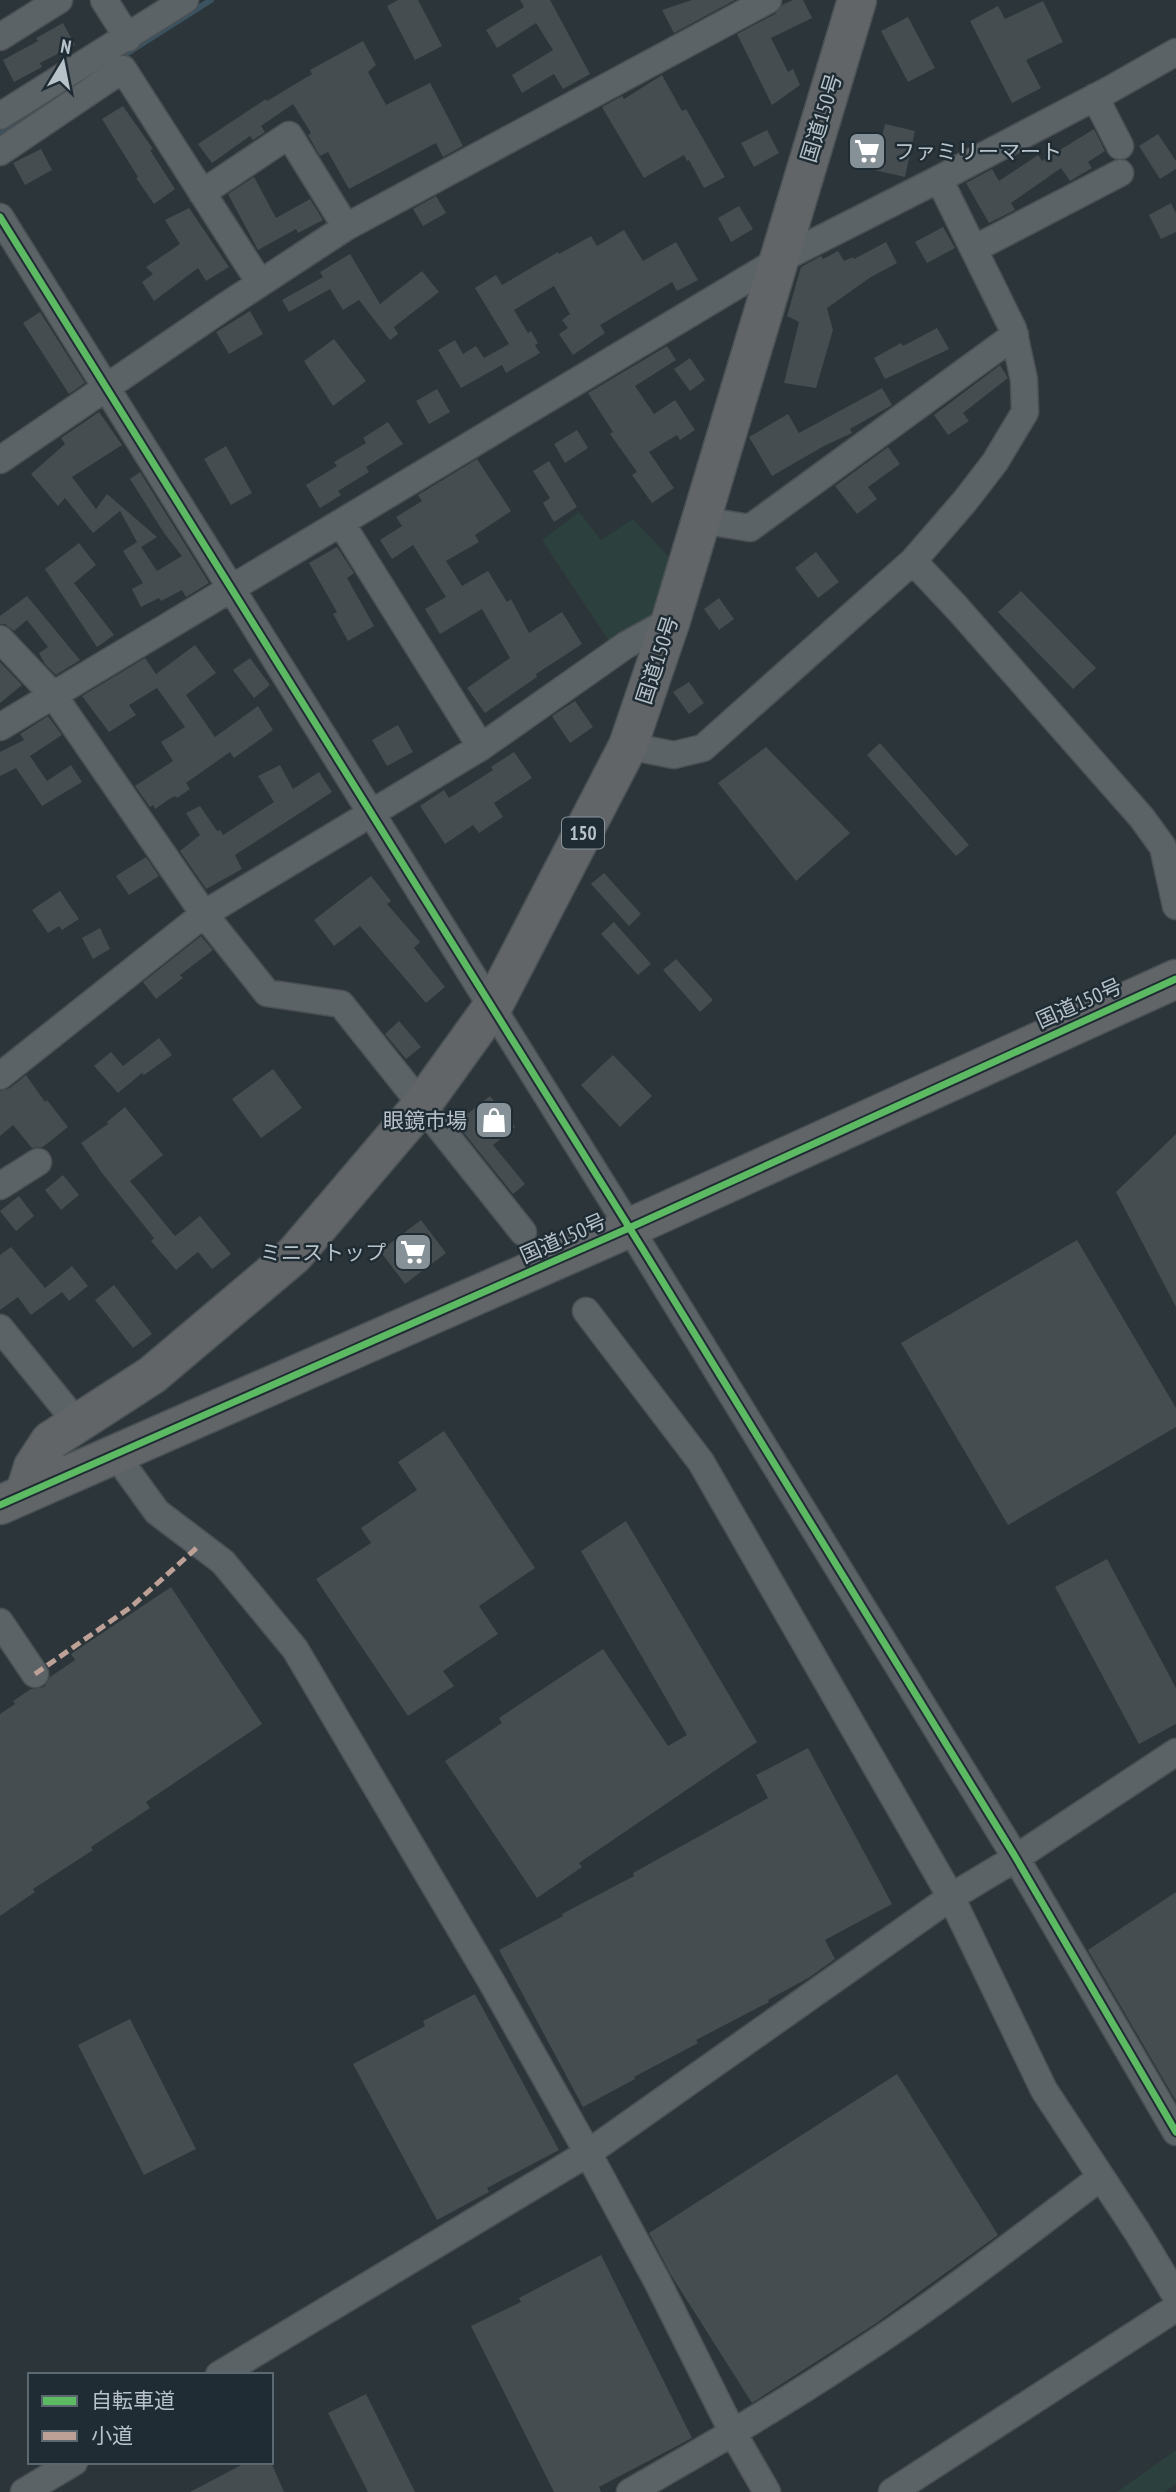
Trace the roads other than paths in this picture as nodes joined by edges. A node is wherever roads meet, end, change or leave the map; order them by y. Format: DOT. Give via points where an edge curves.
graph roads {
  1 [pos="59,0"];
  2 [pos="104,0"];
  3 [pos="186,0"];
  4 [pos="768,0"];
  5 [pos="857,0"];
  6 [pos="4,26"];
  7 [pos="128,38"];
  8 [pos="1176,52"];
  9 [pos="1095,97"];
  10 [pos="0,116"];
  11 [pos="1121,146"];
  12 [pos="0,152"];
  13 [pos="1121,173"];
  14 [pos="939,179"];
  15 [pos="202,193"];
  16 [pos="0,217"];
  17 [pos="346,227"];
  18 [pos="974,249"];
  19 [pos="779,260"];
  20 [pos="260,283"];
  21 [pos="1015,335"];
  22 [pos="106,387"];
  23 [pos="0,460"];
  24 [pos="701,520"];
  25 [pos="341,523"];
  26 [pos="913,561"];
  27 [pos="232,588"];
  28 [pos="671,620"];
  29 [pos="0,639"];
  30 [pos="54,695"];
  31 [pos="0,727"];
  32 [pos="628,746"];
  33 [pos="481,747"];
  34 [pos="372,812"];
  35 [pos="1176,906"];
  36 [pos="204,914"];
  37 [pos="1176,979"];
  38 [pos="493,1006"];
  39 [pos="0,1076"];
  40 [pos="421,1106"];
  41 [pos="38,1162"];
  42 [pos="0,1186"];
  43 [pos="629,1228"];
  44 [pos="523,1232"];
  45 [pos="586,1311"];
  46 [pos="0,1328"];
  47 [pos="78,1424"];
  48 [pos="116,1454"];
  49 [pos="13,1499"];
  50 [pos="0,1622"];
  51 [pos="35,1674"];
  52 [pos="1176,1752"];
  53 [pos="1016,1858"];
  54 [pos="951,1897"];
  55 [pos="1176,2132"];
  56 [pos="589,2153"];
  57 [pos="1101,2177"];
  58 [pos="1176,2296"];
  59 [pos="1176,2308"];
  60 [pos="222,2373"];
  61 [pos="733,2433"];
  62 [pos="71,2464"];
  63 [pos="24,2492"];
  64 [pos="629,2492"];
  65 [pos="767,2492"];
  66 [pos="892,2492"];
  1 -- 6 [label="street"];
  2 -- 7 [label="street"];
  3 -- 7 [label="street"];
  4 -- 17 [label="street"];
  5 -- 19 [label="highway, 国道150号 / 150"];
  7 -- 10 [label="street"];
  8 -- 9 [label="street"];
  9 -- 11 [label="street"];
  9 -- 14 [label="street"];
  12 -- 15 [label="street" via="124,69"];
  13 -- 18 [label="street"];
  14 -- 18 [label="street"];
  14 -- 19 [label="street"];
  15 -- 17 [label="street" via="289,135"];
  15 -- 20 [label="street"];
  16 -- 22 [label="street"];
  17 -- 20 [label="street"];
  18 -- 21 [label="street"];
  19 -- 24 [label="highway, 国道150号 / 150"];
  19 -- 25 [label="street"];
  20 -- 22 [label="street"];
  21 -- 24 [label="street" via="750,528"];
  21 -- 26 [label="street" via="1025,412 995,462"];
  22 -- 23 [label="street"];
  22 -- 27 [label="street"];
  24 -- 28 [label="highway, 国道150号 / 150"];
  25 -- 27 [label="street"];
  25 -- 33 [label="street"];
  26 -- 32 [label="street" via="703,748 674,755"];
  26 -- 35 [label="street" via="1142,818 1163,848"];
  27 -- 30 [label="street"];
  27 -- 34 [label="street"];
  28 -- 32 [label="highway, 国道150号 / 150"];
  28 -- 33 [label="street" via="626,645"];
  29 -- 30 [label="street"];
  30 -- 31 [label="street"];
  30 -- 36 [label="street"];
  32 -- 38 [label="highway, 国道150号 / 150"];
  33 -- 34 [label="street"];
  34 -- 36 [label="street"];
  34 -- 38 [label="street"];
  36 -- 39 [label="street"];
  36 -- 40 [label="street" via="267,993 341,1004"];
  37 -- 43 [label="highway, 国道150号 / 150"];
  38 -- 40 [label="highway, 国道150号 / 150"];
  38 -- 43 [label="street"];
  40 -- 44 [label="street"];
  40 -- 47 [label="highway, 国道150号 / 150" via="293,1255 152,1375"];
  41 -- 42 [label="street"];
  43 -- 48 [label="highway, 国道150号 / 150"];
  43 -- 53 [label="street"];
  45 -- 54 [label="street" via="701,1462"];
  46 -- 47 [label="street"];
  47 -- 49 [label="highway, 国道150号 / 150" via="50,1441"];
  48 -- 49 [label="highway, 国道150号 / 150"];
  48 -- 56 [label="street" via="157,1512 223,1562 295,1649"];
  50 -- 51 [label="street"];
  52 -- 53 [label="street"];
  53 -- 54 [label="street"];
  53 -- 55 [label="street"];
  54 -- 56 [label="street"];
  54 -- 57 [label="street" via="1044,2090"];
  56 -- 60 [label="street"];
  56 -- 61 [label="street"];
  57 -- 58 [label="street"];
  57 -- 61 [label="street" via="854,2357"];
  59 -- 66 [label="street"];
  61 -- 64 [label="street"];
  61 -- 65 [label="street"];
  62 -- 63 [label="street"];
}
